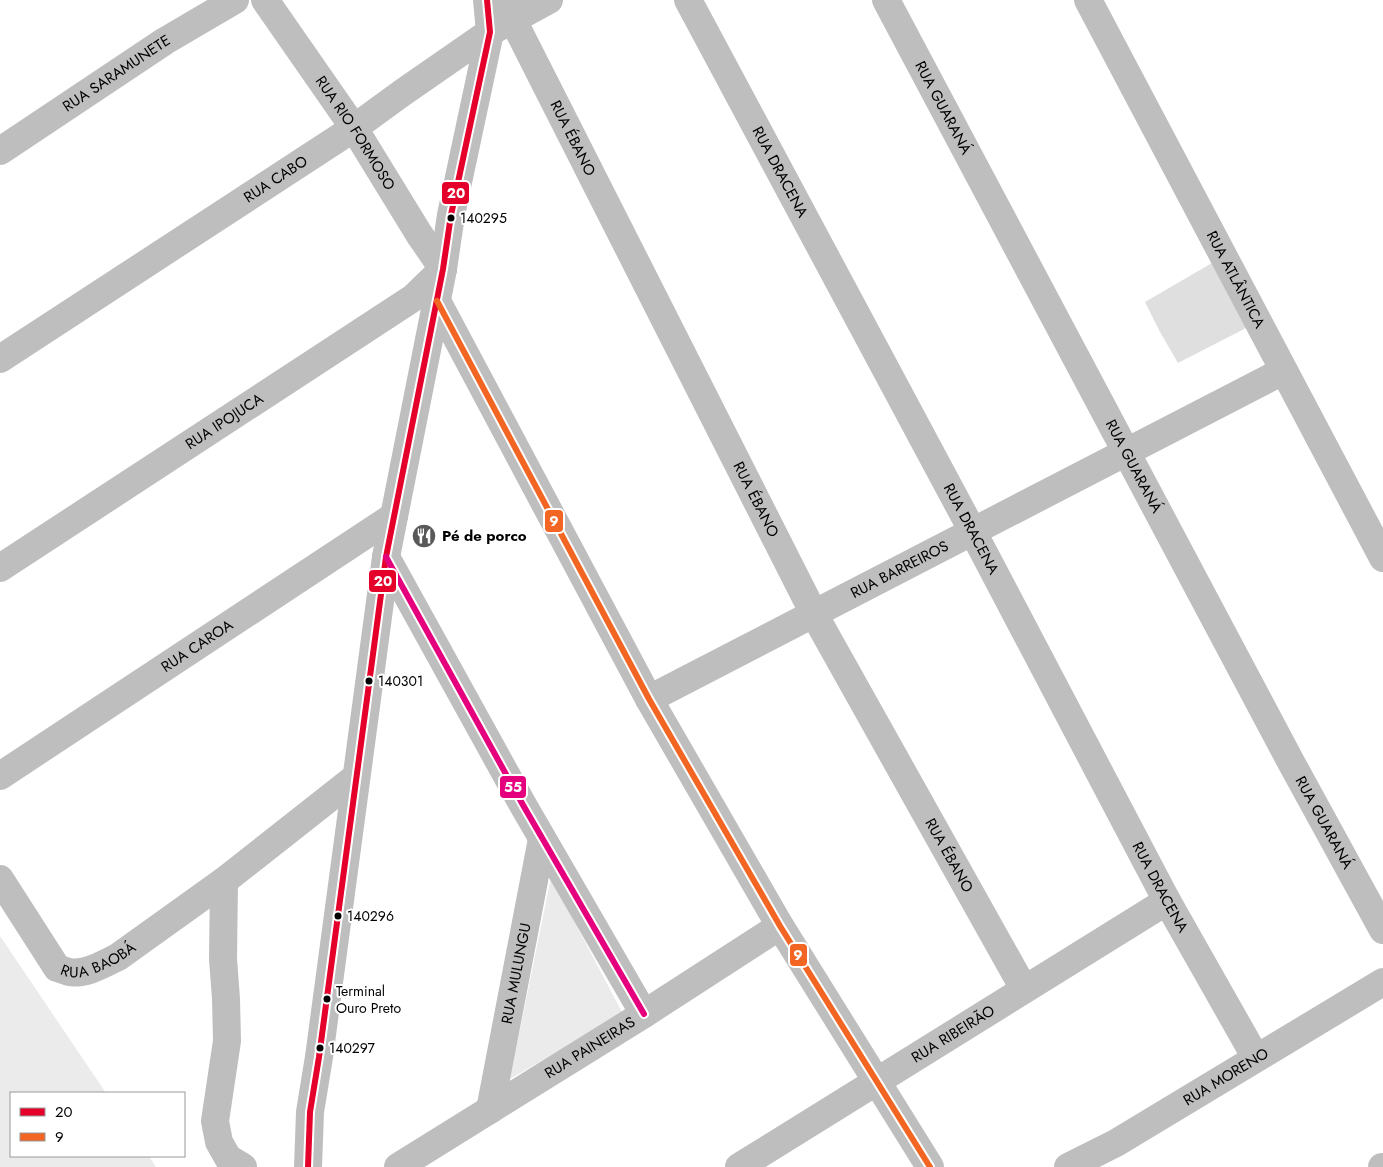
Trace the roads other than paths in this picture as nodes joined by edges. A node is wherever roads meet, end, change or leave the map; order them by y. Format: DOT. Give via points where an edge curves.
graph roads {
  1 [pos="235,0"];
  2 [pos="265,0"];
  3 [pos="488,0"];
  4 [pos="549,0"];
  5 [pos="688,0"];
  6 [pos="886,0"];
  7 [pos="1088,0"];
  8 [pos="502,17"];
  9 [pos="354,128"];
  10 [pos="0,151"];
  11 [pos="443,269"];
  12 [pos="437,300"];
  13 [pos="0,359"];
  14 [pos="1283,371"];
  15 [pos="1127,452"];
  16 [pos="394,516"];
  17 [pos="973,532"];
  18 [pos="386,557"];
  19 [pos="1383,558"];
  20 [pos="0,568"];
  21 [pos="814,614"];
  22 [pos="649,699"];
  23 [pos="0,776"];
  24 [pos="356,777"];
  25 [pos="542,839"];
  26 [pos="0,879"];
  27 [pos="224,881"];
  28 [pos="1167,900"];
  29 [pos="780,926"];
  30 [pos="1383,930"];
  31 [pos="1383,982"];
  32 [pos="1024,989"];
  33 [pos="644,1014"];
  34 [pos="1256,1058"];
  35 [pos="876,1081"];
  36 [pos="490,1110"];
  37 [pos="242,1167"];
  38 [pos="308,1167"];
  39 [pos="398,1167"];
  40 [pos="738,1167"];
  41 [pos="930,1167"];
  42 [pos="1068,1167"];
  1 -- 10 [label="street, RUA SARAMUNETE" via="165,41"];
  2 -- 9 [label="street, RUA RIO FORMOSO"];
  3 -- 8 [label="street"];
  4 -- 8 [label="street, RUA CABO"];
  5 -- 17 [label="street, RUA DRACENA"];
  6 -- 15 [label="street, RUA GUARANÁ"];
  7 -- 14 [label="street, RUA ATLÂNTICA"];
  8 -- 9 [label="street, RUA CABO"];
  8 -- 11 [label="street" via="450,215"];
  8 -- 21 [label="street, RUA ÉBANO"];
  9 -- 11 [label="street, RUA RIO FORMOSO"];
  9 -- 13 [label="street, RUA CABO"];
  11 -- 12 [label="street"];
  11 -- 20 [label="street, RUA IPOJUCA" via="414,298"];
  12 -- 16 [label="street"];
  12 -- 22 [label="street"];
  14 -- 15 [label="street, RUA BARREIROS"];
  14 -- 19 [label="street, RUA ATLÂNTICA"];
  15 -- 17 [label="street, RUA BARREIROS"];
  15 -- 30 [label="street, RUA GUARANÁ"];
  16 -- 18 [label="street"];
  16 -- 23 [label="street, RUA CAROA"];
  17 -- 21 [label="street, RUA BARREIROS"];
  17 -- 28 [label="street, RUA DRACENA"];
  18 -- 24 [label="street"];
  18 -- 25 [label="street"];
  21 -- 22 [label="street, RUA BARREIROS"];
  21 -- 32 [label="street, RUA ÉBANO"];
  22 -- 29 [label="street"];
  24 -- 27 [label="street, RUA BAOBÁ"];
  24 -- 38 [label="street" via="310,1112"];
  25 -- 33 [label="street"];
  25 -- 36 [label="street, RUA MULUNGU"];
  26 -- 27 [label="street, RUA BAOBÁ" via="57,968 69,972 80,972 118,957"];
  27 -- 37 [label="street" via="227,1041 215,1121 219,1142 228,1158"];
  28 -- 32 [label="street, RUA RIBEIRÃO"];
  28 -- 34 [label="street, RUA DRACENA"];
  29 -- 33 [label="street, RUA PAINEIRAS"];
  29 -- 35 [label="street"];
  31 -- 34 [label="street, RUA MORENO"];
  32 -- 35 [label="street, RUA RIBEIRÃO"];
  33 -- 36 [label="street, RUA PAINEIRAS"];
  34 -- 42 [label="street, RUA MORENO" via="1116,1143"];
  35 -- 40 [label="street, RUA RIBEIRÃO"];
  35 -- 41 [label="street"];
  36 -- 39 [label="street, RUA PAINEIRAS"];
}
